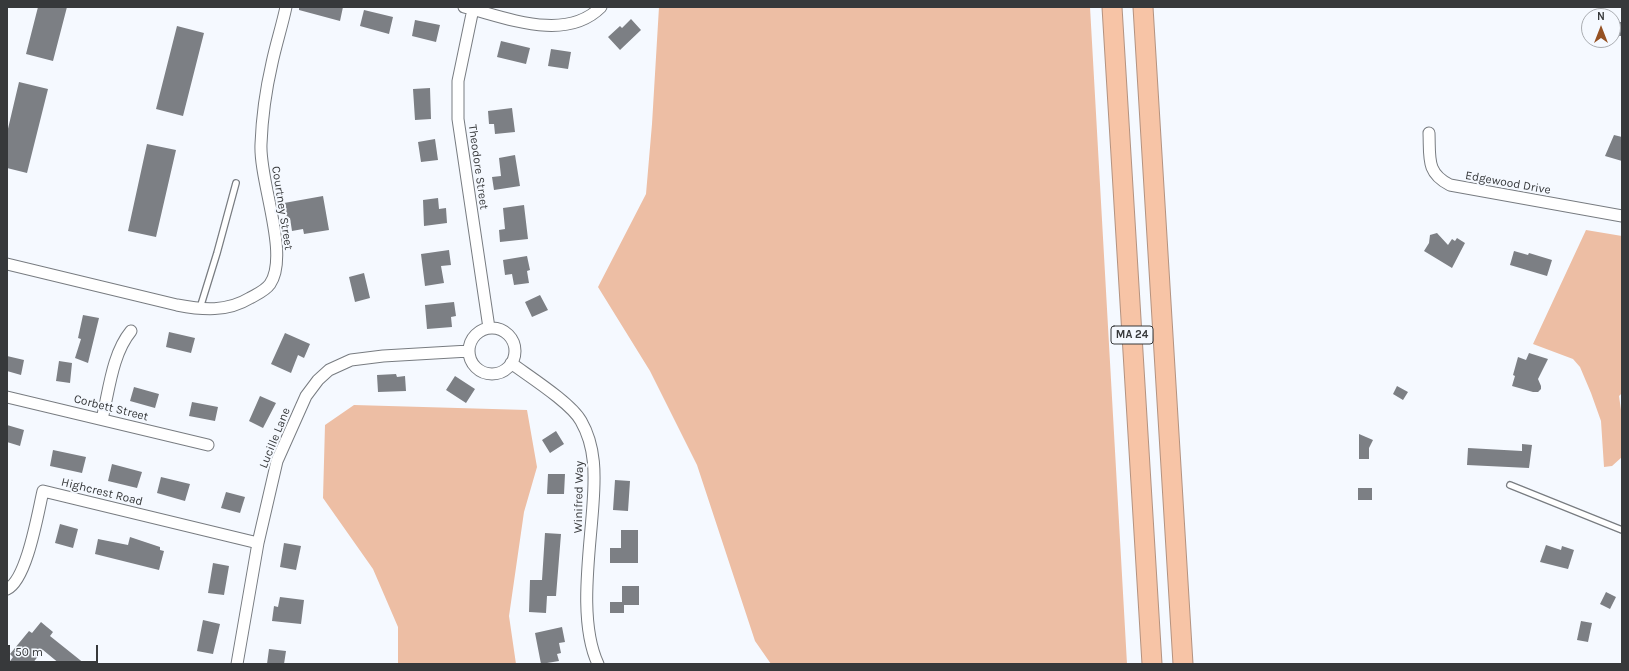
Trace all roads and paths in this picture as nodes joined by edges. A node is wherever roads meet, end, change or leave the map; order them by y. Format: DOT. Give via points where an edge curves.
graph roads {
  1 [pos="284,7"];
  2 [pos="601,7"];
  3 [pos="1112,7"];
  4 [pos="1143,7"];
  5 [pos="468,8"];
  6 [pos="1429,133"];
  7 [pos="236,183"];
  8 [pos="1622,216"];
  9 [pos="7,264"];
  10 [pos="200,309"];
  11 [pos="489,328"];
  12 [pos="131,331"];
  13 [pos="468,351"];
  14 [pos="512,363"];
  15 [pos="7,397"];
  16 [pos="102,419"];
  17 [pos="208,445"];
  18 [pos="1510,485"];
  19 [pos="1622,530"];
  20 [pos="258,544"];
  21 [pos="7,589"];
  22 [pos="237,664"];
  23 [pos="598,664"];
  24 [pos="1152,664"];
  25 [pos="1183,664"];
  1 -- 10 [label="street, Courtney Street" via="269,76 261,144 262,166 276,241 275,273 269,286 238,305 222,309"];
  2 -- 5 [label="street" via="574,23 548,26"];
  3 -- 24 [label="highway, MA 24"];
  4 -- 25 [label="highway, MA 24"];
  5 -- 11 [label="street, Theodore Street" via="458,81 458,119"];
  6 -- 8 [label="street, Edgewood Drive" via="1433,172 1450,186"];
  7 -- 10 [label="lane"];
  9 -- 10 [label="street, Courtney Street"];
  11 -- 13 [label="street" via="474,336"];
  11 -- 14 [label="street" via="501,330 511,338 515,351"];
  12 -- 16 [label="street" via="123,341 116,361"];
  13 -- 14 [label="street" via="475,367 486,373 497,373"];
  13 -- 20 [label="street, Lucille Lane" via="351,360 329,370 318,380 306,396 277,461"];
  14 -- 23 [label="street, Winifred Way" via="560,400 581,420 592,445 594,480 586,608 592,652"];
  15 -- 16 [label="street, Corbett Street"];
  16 -- 17 [label="street, Corbett Street"];
  18 -- 19 [label="lane"];
  20 -- 21 [label="street, Highcrest Road" via="43,491 27,560 12,587"];
  20 -- 22 [label="street, Lucille Lane"];
}
